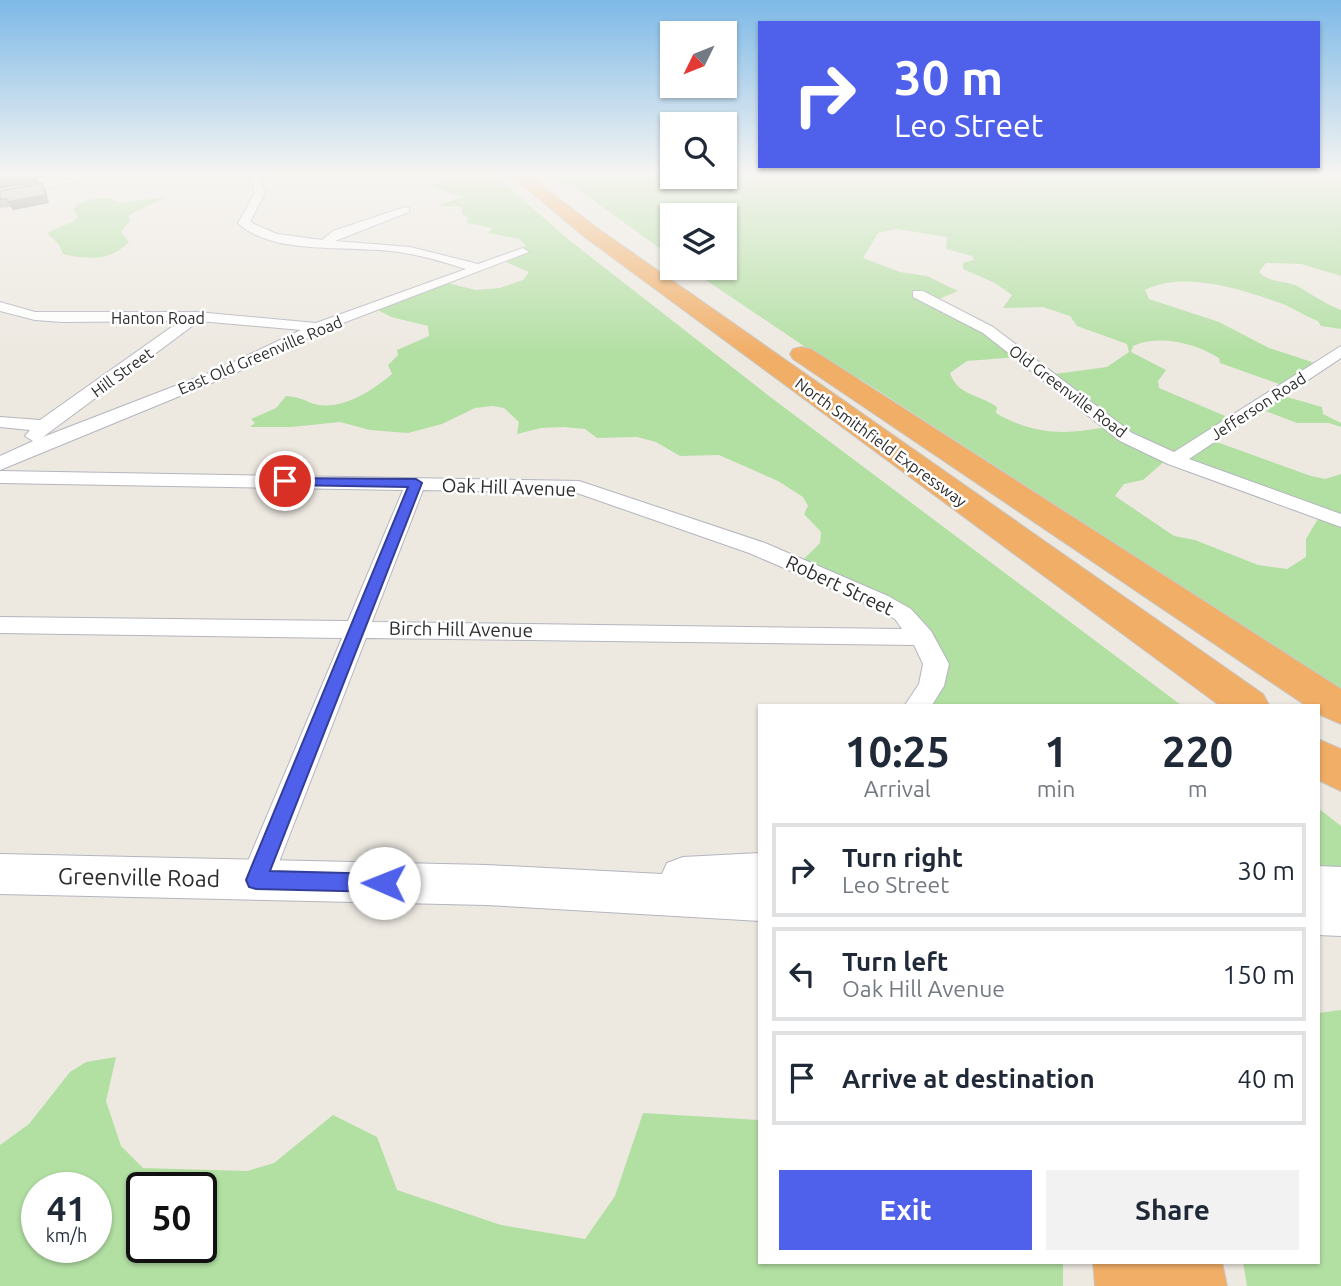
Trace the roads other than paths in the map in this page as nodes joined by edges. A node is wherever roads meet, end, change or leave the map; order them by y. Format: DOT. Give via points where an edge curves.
graph roads {
  1 [pos="265,235"];
  2 [pos="335,235"];
  3 [pos="597,235"];
  4 [pos="325,242"];
  5 [pos="523,252"];
  6 [pos="477,268"];
  7 [pos="693,280"];
  8 [pos="918,295"];
  9 [pos="0,306"];
  10 [pos="197,317"];
  11 [pos="317,328"];
  12 [pos="1341,351"];
  13 [pos="0,422"];
  14 [pos="44,426"];
  15 [pos="7,460"];
  16 [pos="1175,460"];
  17 [pos="0,478"];
  18 [pos="416,483"];
  19 [pos="1341,521"];
  20 [pos="757,548"];
  21 [pos="0,625"];
  22 [pos="355,627"];
  23 [pos="922,637"];
  24 [pos="919,704"];
  25 [pos="1247,704"];
  26 [pos="1341,709"];
  27 [pos="1320,757"];
  28 [pos="1341,773"];
  29 [pos="758,873"];
  30 [pos="0,874"];
  31 [pos="256,880"];
  32 [pos="487,886"];
  33 [pos="1320,886"];
  34 [pos="1341,887"];
  35 [pos="758,900"];
  36 [pos="1320,914"];
  37 [pos="1341,915"];
  38 [pos="1127,1264"];
  39 [pos="1188,1264"];
  40 [pos="1130,1286"];
  41 [pos="1192,1286"];
  1 -- 4 [label="street"];
  2 -- 4 [label="street"];
  3 -- 25 [label="highway, North Smithfield Expressway"];
  4 -- 6 [label="street" via="390,247"];
  5 -- 6 [label="street, East Old Greenville Road"];
  6 -- 11 [label="street, East Old Greenville Road"];
  7 -- 26 [label="highway, North Smithfield Expressway"];
  8 -- 16 [label="street, Old Greenville Road" via="988,330 1126,437"];
  9 -- 10 [label="street, Hanton Road" via="16,313 88,318"];
  10 -- 11 [label="street, Hanton Road"];
  10 -- 14 [label="street, Hill Street"];
  11 -- 15 [label="street, East Old Greenville Road" via="225,372"];
  12 -- 16 [label="street, Jefferson Road"];
  13 -- 14 [label="street"];
  14 -- 15 [label="street, Hill Street"];
  16 -- 19 [label="street, Old Greenville Road"];
  17 -- 18 [label="street, Oak Hill Avenue"];
  18 -- 20 [label="street, Oak Hill Avenue" via="579,487"];
  18 -- 22 [label="street"];
  20 -- 23 [label="street, Robert Street" via="880,601 903,614"];
  21 -- 22 [label="street, Birch Hill Avenue"];
  22 -- 23 [label="street, Birch Hill Avenue"];
  22 -- 31 [label="street"];
  23 -- 24 [label="street, Robert Street" via="936,663 931,686"];
  27 -- 28 [label="highway"];
  29 -- 32 [label="main road, Greenville Road"];
  30 -- 31 [label="main road, Greenville Road"];
  31 -- 32 [label="main road, Greenville Road"];
  32 -- 35 [label="main road, Greenville Road"];
  33 -- 34 [label="main road"];
  36 -- 37 [label="main road"];
  38 -- 40 [label="highway"];
  39 -- 41 [label="highway"];
}
